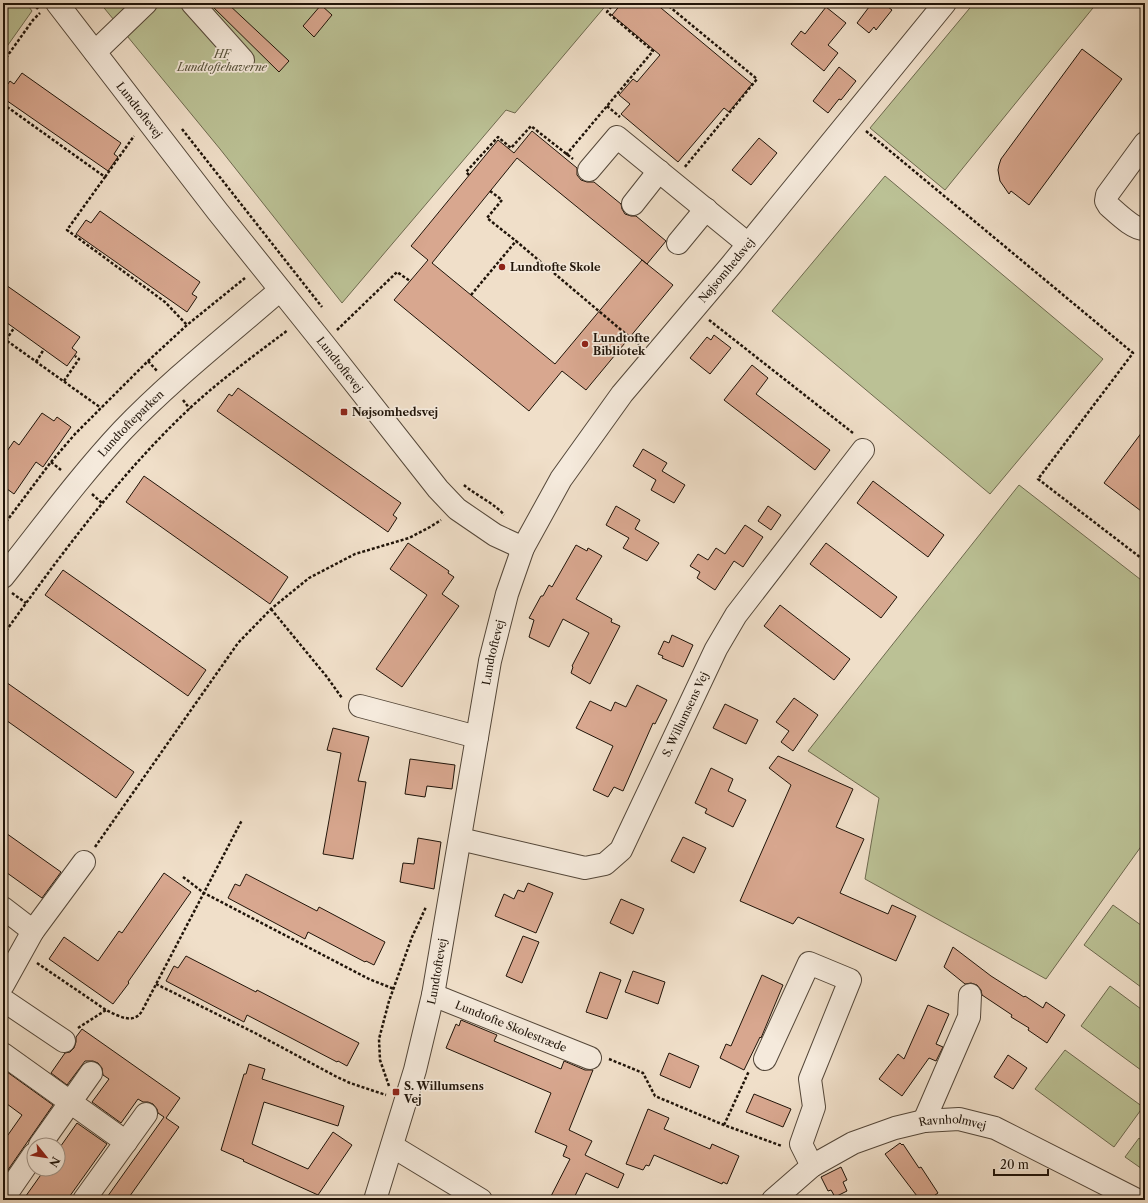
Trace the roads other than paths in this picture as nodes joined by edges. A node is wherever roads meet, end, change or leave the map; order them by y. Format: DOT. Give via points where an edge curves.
graph roads {
  1 [pos="146,3"];
  2 [pos="192,3"];
  3 [pos="945,3"];
  4 [pos="49,8"];
  5 [pos="96,52"];
  6 [pos="243,60"];
  7 [pos="1145,143"];
  8 [pos="589,170"];
  9 [pos="659,171"];
  10 [pos="633,204"];
  11 [pos="706,209"];
  12 [pos="1145,229"];
  13 [pos="678,243"];
  14 [pos="748,244"];
  15 [pos="280,290"];
  16 [pos="862,450"];
  17 [pos="523,548"];
  18 [pos="6,584"];
  19 [pos="360,706"];
  20 [pos="477,737"];
  21 [pos="460,839"];
  22 [pos="84,862"];
  23 [pos="3,908"];
  24 [pos="33,931"];
  25 [pos="3,985"];
  26 [pos="433,995"];
  27 [pos="970,995"];
  28 [pos="3,1000"];
  29 [pos="64,1041"];
  30 [pos="3,1054"];
  31 [pos="590,1058"];
  32 [pos="765,1059"];
  33 [pos="91,1073"];
  34 [pos="71,1102"];
  35 [pos="146,1114"];
  36 [pos="924,1121"];
  37 [pos="46,1137"];
  38 [pos="126,1142"];
  39 [pos="392,1146"];
  40 [pos="26,1166"];
  41 [pos="812,1166"];
  42 [pos="5,1196"];
  43 [pos="84,1200"];
  44 [pos="375,1200"];
  45 [pos="481,1200"];
  46 [pos="773,1200"];
  47 [pos="1137,1200"];
  1 -- 5 [label="street"];
  2 -- 6 [label="street"];
  3 -- 14 [label="street, Nøjsomhedsvej"];
  4 -- 5 [label="street, Lundtoftevej"];
  5 -- 15 [label="street, Lundtoftevej"];
  7 -- 12 [label="street" via="1107,195 1106,201 1136,227"];
  8 -- 9 [label="street" via="616,136"];
  9 -- 10 [label="street"];
  9 -- 11 [label="street"];
  11 -- 13 [label="street"];
  11 -- 14 [label="street"];
  14 -- 17 [label="street, Nøjsomhedsvej" via="622,394 561,480"];
  15 -- 17 [label="street, Lundtoftevej" via="303,318 331,336 419,465 457,509 495,535"];
  15 -- 18 [label="street, Lundtofteparken" via="169,385 122,432 77,483"];
  16 -- 21 [label="street, S. Willumsens Vej" via="736,615 716,649 621,850 605,864 585,868"];
  17 -- 20 [label="street, Lundtoftevej" via="497,631"];
  19 -- 20 [label="street"];
  20 -- 21 [label="street, Lundtoftevej"];
  21 -- 26 [label="street, Lundtoftevej"];
  22 -- 24 [label="street"];
  23 -- 24 [label="street"];
  24 -- 25 [label="street"];
  26 -- 31 [label="street, Lundtofte Skolestræde"];
  26 -- 39 [label="street, Lundtoftevej" via="415,1070 400,1098"];
  27 -- 36 [label="street" via="969,1017"];
  28 -- 29 [label="street"];
  30 -- 34 [label="street"];
  32 -- 41 [label="street" via="809,963 850,980 810,1079 814,1107 801,1144"];
  33 -- 34 [label="street"];
  34 -- 37 [label="street"];
  34 -- 38 [label="street"];
  35 -- 38 [label="street"];
  36 -- 41 [label="street, Ravnholmvej" via="895,1128 853,1144"];
  36 -- 47 [label="street, Ravnholmvej" via="960,1119 995,1128"];
  38 -- 43 [label="street"];
  39 -- 44 [label="street, Lundtoftevej"];
  39 -- 45 [label="street"];
  40 -- 42 [label="street"];
  41 -- 46 [label="street, Ravnholmvej"];
}
